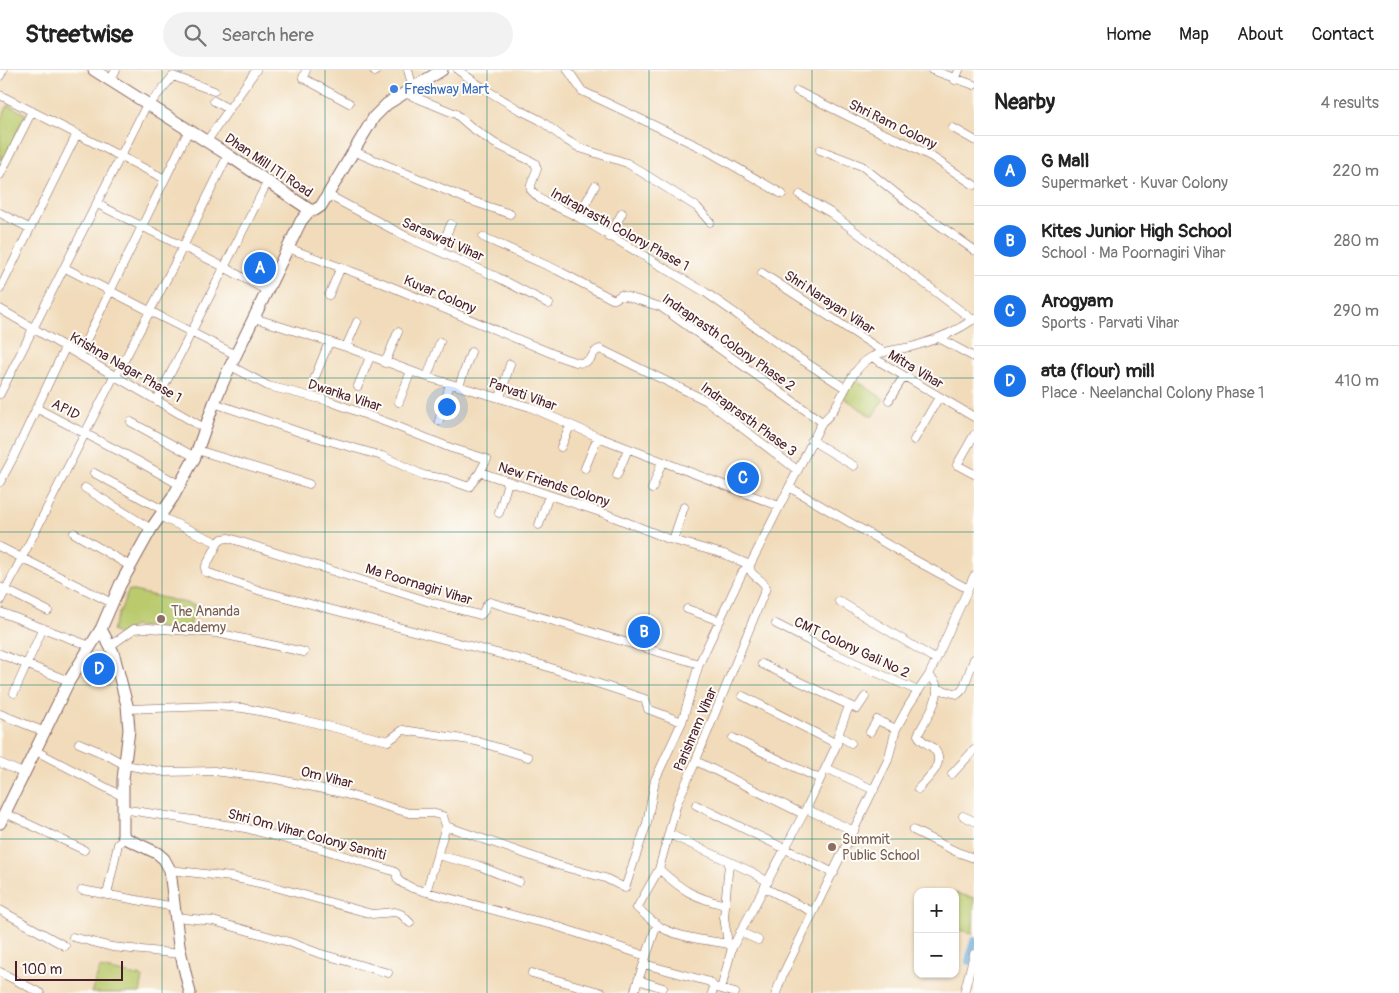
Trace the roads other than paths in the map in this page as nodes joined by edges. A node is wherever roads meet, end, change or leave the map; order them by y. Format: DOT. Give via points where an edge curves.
graph roads {
  1 [pos="3,70"];
  2 [pos="94,70"];
  3 [pos="256,70"];
  4 [pos="306,70"];
  5 [pos="408,70"];
  6 [pos="458,70"];
  7 [pos="568,70"];
  8 [pos="932,70"];
  9 [pos="959,70"];
  10 [pos="437,71"];
  11 [pos="113,75"];
  12 [pos="0,76"];
  13 [pos="955,80"];
  14 [pos="974,85"];
  15 [pos="214,91"];
  16 [pos="409,91"];
  17 [pos="797,91"];
  18 [pos="0,95"];
  19 [pos="214,101"];
  20 [pos="349,103"];
  21 [pos="148,104"];
  22 [pos="229,109"];
  23 [pos="32,111"];
  24 [pos="952,128"];
  25 [pos="189,130"];
  26 [pos="77,134"];
  27 [pos="974,140"];
  28 [pos="207,141"];
  29 [pos="820,150"];
  30 [pos="353,151"];
  31 [pos="228,155"];
  32 [pos="121,157"];
  33 [pos="0,175"];
  34 [pos="165,178"];
  35 [pos="268,181"];
  36 [pos="974,185"];
  37 [pos="595,186"];
  38 [pos="782,194"];
  39 [pos="328,195"];
  40 [pos="800,195"];
  41 [pos="98,204"];
  42 [pos="310,210"];
  43 [pos="0,213"];
  44 [pos="622,213"];
  45 [pos="510,214"];
  46 [pos="578,217"];
  47 [pos="710,222"];
  48 [pos="451,224"];
  49 [pos="142,226"];
  50 [pos="30,228"];
  51 [pos="483,237"];
  52 [pos="609,237"];
  53 [pos="183,247"];
  54 [pos="288,248"];
  55 [pos="974,250"];
  56 [pos="439,251"];
  57 [pos="224,267"];
  58 [pos="340,267"];
  59 [pos="69,270"];
  60 [pos="762,274"];
  61 [pos="0,289"];
  62 [pos="110,290"];
  63 [pos="267,292"];
  64 [pos="329,295"];
  65 [pos="549,304"];
  66 [pos="0,309"];
  67 [pos="150,311"];
  68 [pos="254,318"];
  69 [pos="973,319"];
  70 [pos="357,322"];
  71 [pos="34,328"];
  72 [pos="191,332"];
  73 [pos="398,332"];
  74 [pos="940,338"];
  75 [pos="329,342"];
  76 [pos="440,342"];
  77 [pos="66,346"];
  78 [pos="346,348"];
  79 [pos="471,352"];
  80 [pos="884,352"];
  81 [pos="80,354"];
  82 [pos="236,355"];
  83 [pos="370,357"];
  84 [pos="872,357"];
  85 [pos="974,357"];
  86 [pos="385,363"];
  87 [pos="510,364"];
  88 [pos="582,364"];
  89 [pos="231,366"];
  90 [pos="411,371"];
  91 [pos="115,376"];
  92 [pos="904,376"];
  93 [pos="315,377"];
  94 [pos="427,377"];
  95 [pos="450,384"];
  96 [pos="358,386"];
  97 [pos="460,386"];
  98 [pos="845,388"];
  99 [pos="0,394"];
  100 [pos="939,397"];
  101 [pos="500,398"];
  102 [pos="157,400"];
  103 [pos="889,400"];
  104 [pos="399,402"];
  105 [pos="214,403"];
  106 [pos="36,408"];
  107 [pos="974,416"];
  108 [pos="439,421"];
  109 [pos="131,422"];
  110 [pos="822,422"];
  111 [pos="570,426"];
  112 [pos="204,428"];
  113 [pos="85,433"];
  114 [pos="974,435"];
  115 [pos="598,437"];
  116 [pos="811,440"];
  117 [pos="914,440"];
  118 [pos="561,447"];
  119 [pos="628,449"];
  120 [pos="196,453"];
  121 [pos="662,462"];
  122 [pos="854,466"];
  123 [pos="585,468"];
  124 [pos="797,470"];
  125 [pos="480,472"];
  126 [pos="94,473"];
  127 [pos="617,474"];
  128 [pos="974,474"];
  129 [pos="0,482"];
  130 [pos="508,482"];
  131 [pos="309,484"];
  132 [pos="180,485"];
  133 [pos="789,487"];
  134 [pos="85,488"];
  135 [pos="652,489"];
  136 [pos="549,495"];
  137 [pos="684,506"];
  138 [pos="779,506"];
  139 [pos="161,513"];
  140 [pos="499,513"];
  141 [pos="539,525"];
  142 [pos="151,528"];
  143 [pos="74,533"];
  144 [pos="673,540"];
  145 [pos="218,543"];
  146 [pos="0,547"];
  147 [pos="22,558"];
  148 [pos="750,565"];
  149 [pos="130,566"];
  150 [pos="974,576"];
  151 [pos="3,588"];
  152 [pos="968,589"];
  153 [pos="0,601"];
  154 [pos="839,601"];
  155 [pos="112,603"];
  156 [pos="687,609"];
  157 [pos="48,611"];
  158 [pos="0,612"];
  159 [pos="720,620"];
  160 [pos="776,624"];
  161 [pos="44,628"];
  162 [pos="101,629"];
  163 [pos="90,646"];
  164 [pos="110,646"];
  165 [pos="304,652"];
  166 [pos="0,654"];
  167 [pos="935,659"];
  168 [pos="974,659"];
  169 [pos="699,664"];
  170 [pos="762,664"];
  171 [pos="27,665"];
  172 [pos="928,675"];
  173 [pos="70,682"];
  174 [pos="937,689"];
  175 [pos="918,691"];
  176 [pos="14,693"];
  177 [pos="743,696"];
  178 [pos="865,697"];
  179 [pos="849,706"];
  180 [pos="127,709"];
  181 [pos="0,714"];
  182 [pos="682,722"];
  183 [pos="896,729"];
  184 [pos="45,732"];
  185 [pos="870,732"];
  186 [pos="838,735"];
  187 [pos="733,738"];
  188 [pos="79,743"];
  189 [pos="851,743"];
  190 [pos="837,744"];
  191 [pos="974,750"];
  192 [pos="36,751"];
  193 [pos="528,757"];
  194 [pos="696,761"];
  195 [pos="0,763"];
  196 [pos="124,765"];
  197 [pos="826,768"];
  198 [pos="25,774"];
  199 [pos="952,774"];
  200 [pos="820,779"];
  201 [pos="918,789"];
  202 [pos="874,790"];
  203 [pos="122,796"];
  204 [pos="696,805"];
  205 [pos="122,809"];
  206 [pos="804,811"];
  207 [pos="3,814"];
  208 [pos="963,816"];
  209 [pos="974,821"];
  210 [pos="446,826"];
  211 [pos="914,830"];
  212 [pos="854,831"];
  213 [pos="668,834"];
  214 [pos="125,838"];
  215 [pos="785,849"];
  216 [pos="84,850"];
  217 [pos="437,855"];
  218 [pos="974,858"];
  219 [pos="729,863"];
  220 [pos="659,869"];
  221 [pos="170,870"];
  222 [pos="834,873"];
  223 [pos="519,882"];
  224 [pos="766,885"];
  225 [pos="82,890"];
  226 [pos="426,892"];
  227 [pos="107,895"];
  228 [pos="725,904"];
  229 [pos="0,910"];
  230 [pos="175,912"];
  231 [pos="813,912"];
  232 [pos="410,923"];
  233 [pos="657,924"];
  234 [pos="740,932"];
  235 [pos="73,937"];
  236 [pos="758,940"];
  237 [pos="65,946"];
  238 [pos="730,946"];
  239 [pos="181,954"];
  240 [pos="974,954"];
  241 [pos="646,956"];
  242 [pos="644,964"];
  243 [pos="0,972"];
  244 [pos="388,973"];
  245 [pos="532,973"];
  246 [pos="638,980"];
  247 [pos="663,988"];
  248 [pos="716,989"];
  249 [pos="40,993"];
  250 [pos="190,993"];
  251 [pos="604,993"];
  252 [pos="634,993"];
  253 [pos="735,993"];
  254 [pos="776,993"];
  255 [pos="964,993"];
  1 -- 12 [label="street"];
  2 -- 11 [label="street, Dhan Mill ITI Road"];
  3 -- 22 [label="street"];
  4 -- 20 [label="street" via="302,78"];
  5 -- 16 [label="street"];
  6 -- 47 [label="street" via="580,148 627,163 697,207"];
  7 -- 38 [label="street" via="582,91 708,151"];
  8 -- 13 [label="street"];
  9 -- 13 [label="street"];
  10 -- 16 [label="street, Dhan Mill ITI Road"];
  11 -- 21 [label="street, Dhan Mill ITI Road"];
  13 -- 14 [label="street"];
  15 -- 21 [label="street" via="173,76"];
  16 -- 30 [label="street, Dhan Mill ITI Road" via="387,104 374,117"];
  16 -- 46 [label="street, Indraprasth Colony Phase 1" via="456,114 494,143 535,163 537,169 531,190 540,199"];
  17 -- 36 [label="street, Shri Ram Colony" via="908,144"];
  18 -- 23 [label="street"];
  19 -- 22 [label="street"];
  21 -- 25 [label="street, Dhan Mill ITI Road"];
  21 -- 32 [label="street"];
  22 -- 28 [label="street"];
  23 -- 26 [label="street"];
  23 -- 33 [label="street"];
  24 -- 27 [label="street"];
  25 -- 28 [label="street, Dhan Mill ITI Road"];
  25 -- 34 [label="street"];
  26 -- 32 [label="street"];
  26 -- 50 [label="street"];
  28 -- 31 [label="street, Dhan Mill ITI Road"];
  29 -- 55 [label="street" via="862,166"];
  30 -- 39 [label="street, Dhan Mill ITI Road"];
  30 -- 45 [label="street"];
  31 -- 35 [label="street, Dhan Mill ITI Road"];
  31 -- 53 [label="street"];
  32 -- 34 [label="street"];
  32 -- 41 [label="street"];
  34 -- 49 [label="street"];
  35 -- 42 [label="street, Dhan Mill ITI Road"];
  35 -- 57 [label="street"];
  37 -- 46 [label="street"];
  39 -- 42 [label="street, Dhan Mill ITI Road" via="321,206"];
  39 -- 56 [label="street, Saraswati Vihar"];
  40 -- 69 [label="street" via="831,213"];
  41 -- 49 [label="street"];
  41 -- 71 [label="street"];
  42 -- 54 [label="street"];
  43 -- 50 [label="street"];
  44 -- 52 [label="street"];
  46 -- 52 [label="street, Indraprasth Colony Phase 1"];
  48 -- 56 [label="street"];
  49 -- 53 [label="street"];
  49 -- 62 [label="street"];
  50 -- 61 [label="street"];
  51 -- 110 [label="street, Indraprasth Colony Phase 2" via="612,299 621,295 661,307"];
  52 -- 98 [label="street, Indraprasth Colony Phase 1" via="706,292"];
  53 -- 57 [label="street"];
  53 -- 67 [label="street"];
  54 -- 58 [label="street, Kuvar Colony"];
  54 -- 63 [label="street"];
  56 -- 65 [label="street, Saraswati Vihar"];
  57 -- 63 [label="street"];
  57 -- 72 [label="street"];
  58 -- 64 [label="street"];
  58 -- 88 [label="street, Kuvar Colony"];
  59 -- 62 [label="street"];
  60 -- 80 [label="street, Shri Narayan Vihar"];
  62 -- 67 [label="street"];
  62 -- 81 [label="street"];
  63 -- 68 [label="street"];
  66 -- 71 [label="street, Krishna Nagar Phase 1"];
  67 -- 72 [label="street"];
  67 -- 91 [label="street"];
  68 -- 75 [label="street, Parvati Vihar"];
  68 -- 82 [label="street"];
  69 -- 74 [label="street"];
  70 -- 78 [label="street"];
  71 -- 77 [label="street, Krishna Nagar Phase 1"];
  71 -- 99 [label="street"];
  72 -- 82 [label="street"];
  72 -- 102 [label="street"];
  73 -- 86 [label="street"];
  74 -- 80 [label="street"];
  74 -- 85 [label="street"];
  75 -- 78 [label="street, Parvati Vihar"];
  75 -- 93 [label="street"];
  76 -- 94 [label="street"];
  77 -- 81 [label="street, Krishna Nagar Phase 1"];
  77 -- 106 [label="street"];
  78 -- 83 [label="street, Parvati Vihar"];
  79 -- 97 [label="street"];
  80 -- 84 [label="street"];
  81 -- 91 [label="street, Krishna Nagar Phase 1"];
  82 -- 89 [label="street"];
  83 -- 86 [label="street, Parvati Vihar"];
  83 -- 96 [label="street"];
  84 -- 92 [label="street, Mitra Vihar"];
  84 -- 98 [label="street"];
  86 -- 90 [label="street, Parvati Vihar"];
  87 -- 101 [label="street"];
  88 -- 124 [label="street, Indraprasth Phase 3" via="600,348 686,390 707,401"];
  89 -- 105 [label="street"];
  89 -- 125 [label="street, Dwarika Vihar" via="268,386 329,402 486,459"];
  90 -- 94 [label="street, Parvati Vihar"];
  90 -- 104 [label="street"];
  91 -- 102 [label="street, Krishna Nagar Phase 1"];
  91 -- 113 [label="street"];
  92 -- 100 [label="street, Mitra Vihar"];
  92 -- 103 [label="street"];
  94 -- 95 [label="street, Parvati Vihar"];
  95 -- 97 [label="street, Parvati Vihar"];
  95 -- 108 [label="street"];
  97 -- 101 [label="street, Parvati Vihar"];
  98 -- 110 [label="street"];
  100 -- 107 [label="street, Mitra Vihar"];
  100 -- 117 [label="street"];
  101 -- 111 [label="street, Parvati Vihar" via="530,407"];
  102 -- 112 [label="street, Krishna Nagar Phase 1"];
  105 -- 112 [label="street"];
  105 -- 125 [label="street, New Friends Colony" via="382,456 423,476 469,487"];
  106 -- 113 [label="street, APID"];
  106 -- 129 [label="street"];
  109 -- 120 [label="street"];
  110 -- 116 [label="street"];
  111 -- 115 [label="street, Parvati Vihar"];
  111 -- 118 [label="street"];
  112 -- 120 [label="street"];
  113 -- 132 [label="street, APID"];
  113 -- 147 [label="street"];
  114 -- 128 [label="street" via="957,464"];
  115 -- 119 [label="street, Parvati Vihar"];
  115 -- 123 [label="street"];
  116 -- 122 [label="street"];
  116 -- 124 [label="street"];
  119 -- 121 [label="street, Parvati Vihar"];
  119 -- 127 [label="street"];
  120 -- 131 [label="street"];
  120 -- 132 [label="street"];
  121 -- 135 [label="street"];
  121 -- 138 [label="street, Parvati Vihar"];
  124 -- 133 [label="street"];
  125 -- 130 [label="street, New Friends Colony"];
  126 -- 139 [label="street, Ma Poornagiri Vihar"];
  130 -- 136 [label="street, New Friends Colony"];
  130 -- 140 [label="street"];
  132 -- 139 [label="street"];
  133 -- 138 [label="street"];
  133 -- 152 [label="street"];
  134 -- 142 [label="street"];
  136 -- 141 [label="street"];
  136 -- 144 [label="street, New Friends Colony"];
  137 -- 144 [label="street"];
  138 -- 148 [label="street"];
  139 -- 142 [label="street"];
  139 -- 145 [label="street, Ma Poornagiri Vihar"];
  142 -- 149 [label="street"];
  143 -- 149 [label="street"];
  144 -- 148 [label="street, New Friends Colony"];
  145 -- 169 [label="street, Ma Poornagiri Vihar" via="229,538 480,615 490,602"];
  145 -- 182 [label="street" via="206,572 261,591 542,665 644,699 648,709"];
  146 -- 147 [label="street"];
  147 -- 151 [label="street"];
  147 -- 155 [label="street"];
  148 -- 159 [label="street" via="743,571"];
  148 -- 194 [label="street, Parishram Vihar" via="751,574 766,588"];
  149 -- 155 [label="street"];
  150 -- 152 [label="street"];
  151 -- 153 [label="street"];
  151 -- 157 [label="street"];
  152 -- 167 [label="street"];
  154 -- 167 [label="street"];
  155 -- 162 [label="street"];
  156 -- 159 [label="street"];
  158 -- 161 [label="street"];
  159 -- 169 [label="street"];
  160 -- 175 [label="street, CMT Colony Gali No 2"];
  161 -- 163 [label="street"];
  161 -- 171 [label="street"];
  162 -- 163 [label="street"];
  162 -- 164 [label="street"];
  163 -- 173 [label="street"];
  164 -- 165 [label="street" via="134,629 148,628 217,633"];
  164 -- 180 [label="street"];
  166 -- 171 [label="street"];
  167 -- 172 [label="street"];
  168 -- 174 [label="street" via="958,694"];
  169 -- 182 [label="street"];
  170 -- 179 [label="street"];
  171 -- 173 [label="street"];
  171 -- 176 [label="street"];
  172 -- 174 [label="street" via="936,682"];
  172 -- 175 [label="street"];
  173 -- 184 [label="street"];
  174 -- 201 [label="street" via="918,735 938,755 936,769"];
  175 -- 183 [label="street"];
  177 -- 190 [label="street"];
  178 -- 179 [label="street" via="857,709"];
  179 -- 186 [label="street"];
  180 -- 193 [label="street" via="243,708 388,741 403,730 476,741"];
  180 -- 196 [label="street" via="129,730"];
  181 -- 184 [label="street"];
  182 -- 210 [label="street" via="655,780 647,823 625,888 605,878 557,865"];
  183 -- 185 [label="street" via="877,720"];
  183 -- 202 [label="street" via="888,760"];
  184 -- 192 [label="street"];
  186 -- 189 [label="street"];
  186 -- 190 [label="street"];
  187 -- 200 [label="street"];
  188 -- 196 [label="street"];
  190 -- 197 [label="street"];
  191 -- 199 [label="street"];
  192 -- 198 [label="street"];
  192 -- 203 [label="street"];
  194 -- 206 [label="street"];
  194 -- 213 [label="street, Parishram Vihar" via="677,803"];
  195 -- 198 [label="street"];
  196 -- 203 [label="street"];
  196 -- 210 [label="street, Om Vihar" via="179,773 235,772 315,786 409,813 439,814 445,818"];
  197 -- 200 [label="street"];
  197 -- 202 [label="street"];
  198 -- 207 [label="street"];
  200 -- 206 [label="street"];
  202 -- 212 [label="street"];
  203 -- 205 [label="street"];
  204 -- 215 [label="street"];
  205 -- 214 [label="street"];
  205 -- 226 [label="street, Shri Om Vihar Colony Samiti" via="221,823 319,848 393,871 398,881"];
  206 -- 212 [label="street"];
  206 -- 215 [label="street"];
  207 -- 216 [label="street"];
  208 -- 209 [label="street"];
  210 -- 217 [label="street"];
  211 -- 218 [label="street"];
  212 -- 222 [label="street"];
  213 -- 219 [label="street"];
  213 -- 220 [label="street, Parishram Vihar"];
  214 -- 221 [label="street" via="157,853 164,858"];
  214 -- 227 [label="street" via="118,844"];
  215 -- 222 [label="street"];
  215 -- 224 [label="street"];
  217 -- 223 [label="street" via="477,865"];
  217 -- 226 [label="street"];
  219 -- 224 [label="street" via="752,872"];
  219 -- 228 [label="street"];
  220 -- 228 [label="street" via="673,883 694,896"];
  220 -- 233 [label="street, Parishram Vihar" via="637,908"];
  221 -- 230 [label="street"];
  221 -- 232 [label="street" via="268,884 372,914 395,912"];
  222 -- 231 [label="street"];
  224 -- 231 [label="street"];
  224 -- 234 [label="street"];
  225 -- 227 [label="street"];
  226 -- 241 [label="street, Shri Om Vihar Colony Samiti" via="550,924"];
  227 -- 230 [label="street"];
  228 -- 238 [label="street" via="724,922"];
  229 -- 237 [label="street"];
  230 -- 239 [label="street"];
  230 -- 244 [label="street" via="289,942"];
  231 -- 254 [label="street"];
  233 -- 238 [label="street" via="677,934"];
  233 -- 241 [label="street"];
  234 -- 236 [label="street"];
  234 -- 238 [label="street"];
  235 -- 239 [label="street" via="112,947"];
  238 -- 248 [label="street"];
  239 -- 250 [label="street"];
  240 -- 255 [label="street"];
  241 -- 242 [label="street"];
  242 -- 246 [label="street"];
  242 -- 248 [label="street" via="710,982"];
  243 -- 249 [label="street"];
  245 -- 251 [label="street"];
  246 -- 247 [label="street"];
  246 -- 252 [label="street"];
  248 -- 253 [label="street"];
}
